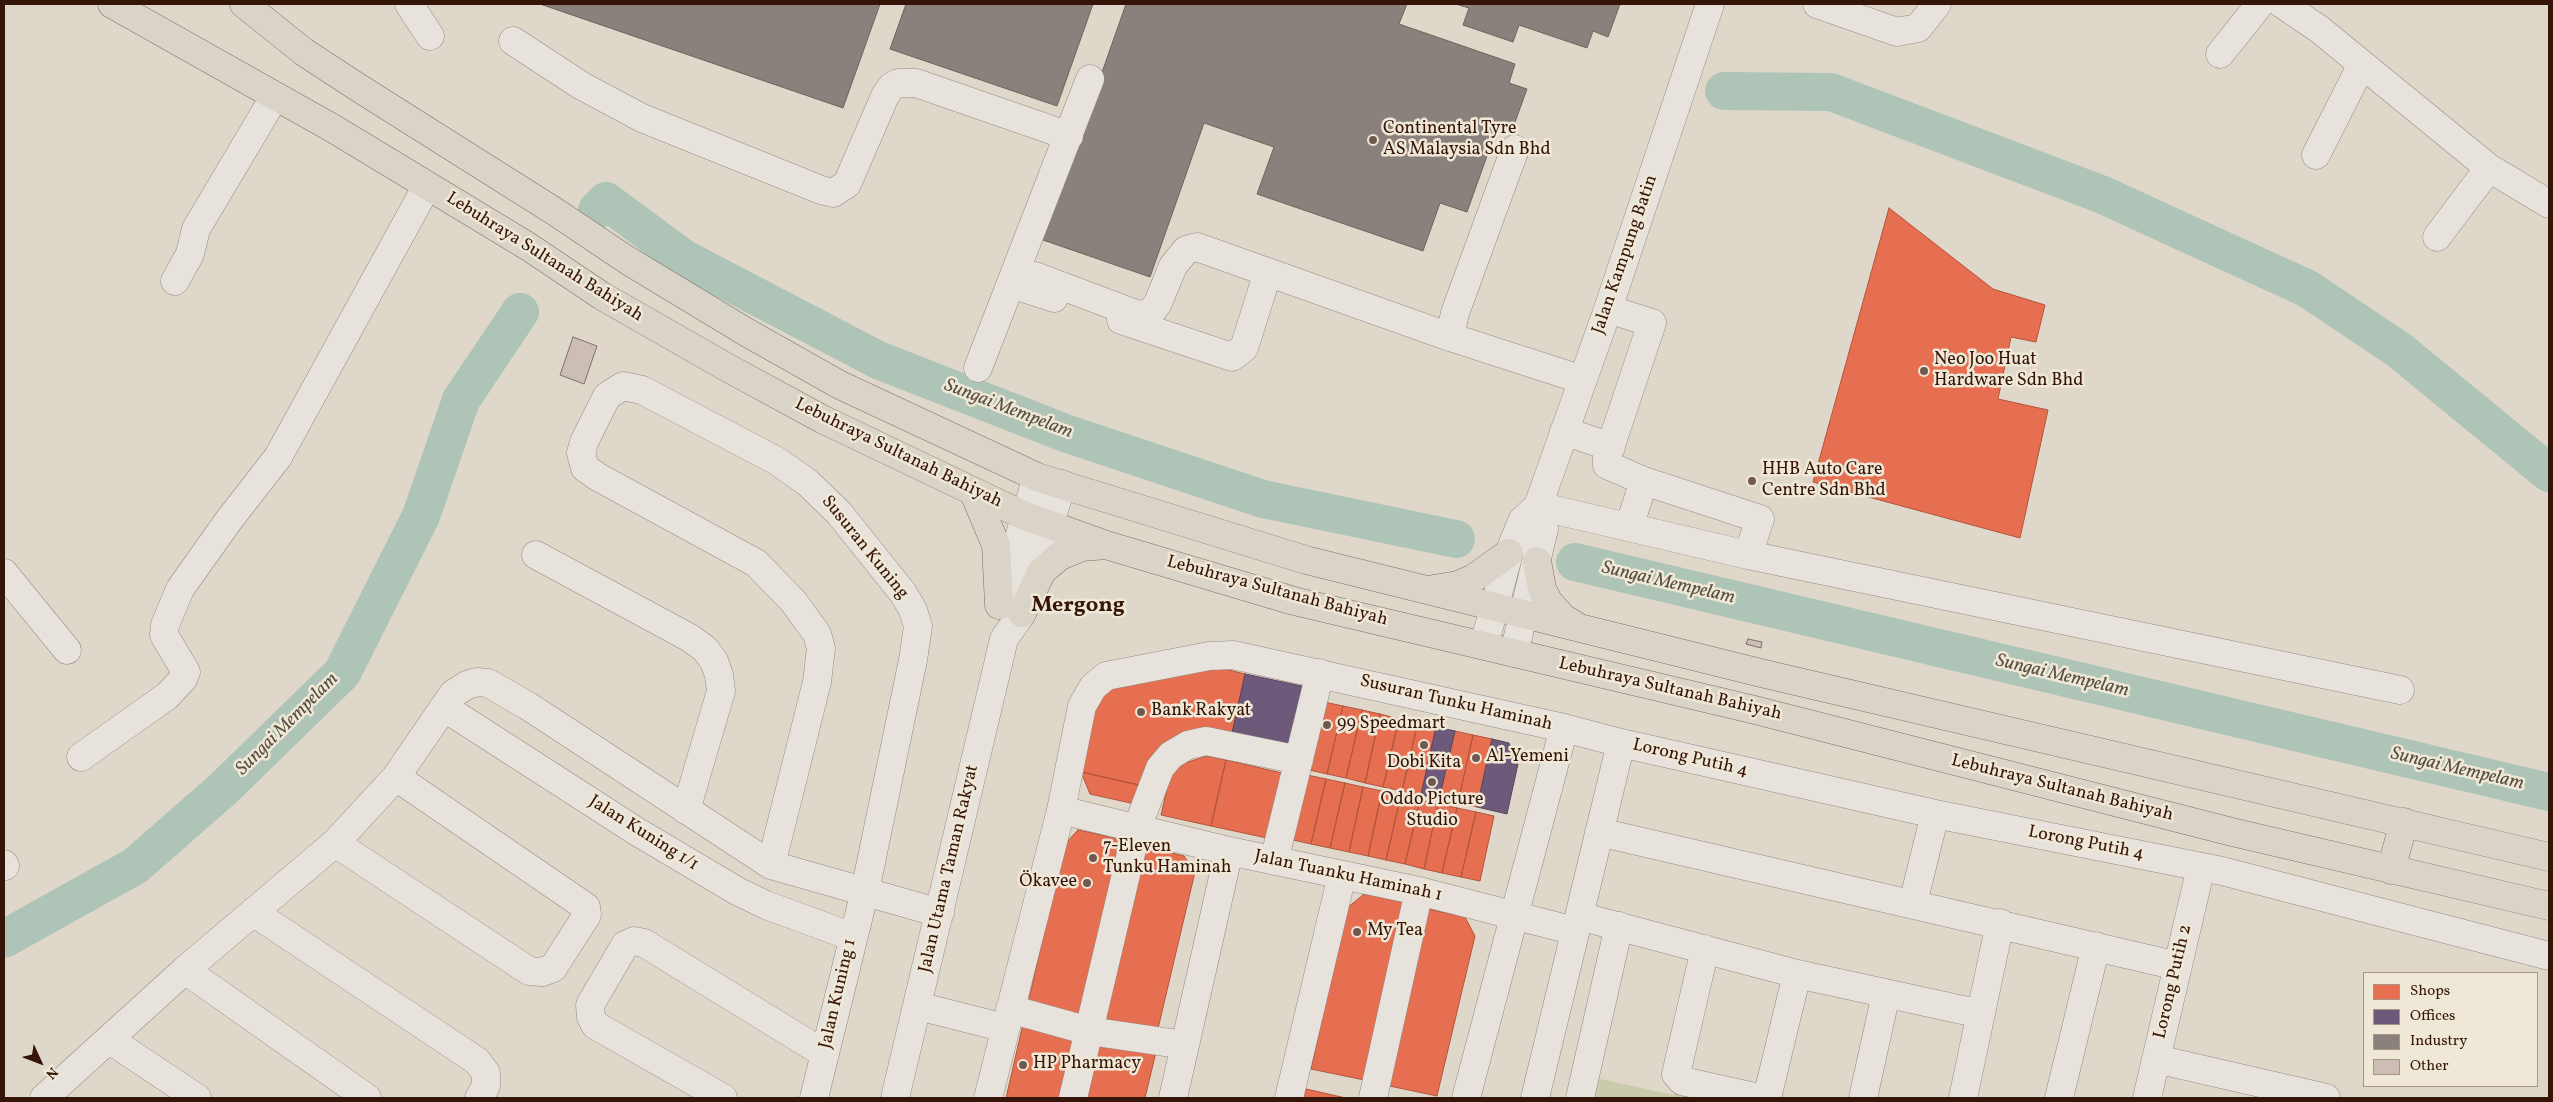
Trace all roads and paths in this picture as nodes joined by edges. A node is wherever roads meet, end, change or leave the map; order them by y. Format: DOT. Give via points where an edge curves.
graph roads {
  1 [pos="112,4"];
  2 [pos="409,4"];
  3 [pos="1710,4"];
  4 [pos="1817,4"];
  5 [pos="1937,4"];
  6 [pos="2260,4"];
  7 [pos="2282,4"];
  8 [pos="255,7"];
  9 [pos="430,36"];
  10 [pos="513,41"];
  11 [pos="2220,54"];
  12 [pos="2362,66"];
  13 [pos="1090,79"];
  14 [pos="275,96"];
  15 [pos="1069,136"];
  16 [pos="1515,149"];
  17 [pos="2316,155"];
  18 [pos="2489,168"];
  19 [pos="427,186"];
  20 [pos="2549,204"];
  21 [pos="2437,237"];
  22 [pos="1268,272"];
  23 [pos="1023,280"];
  24 [pos="175,281"];
  25 [pos="1608,309"];
  26 [pos="1450,337"];
  27 [pos="978,368"];
  28 [pos="1583,380"];
  29 [pos="1564,431"];
  30 [pos="1611,447"];
  31 [pos="1050,481"];
  32 [pos="1644,481"];
  33 [pos="974,492"];
  34 [pos="1538,506"];
  35 [pos="1037,520"];
  36 [pos="1629,528"];
  37 [pos="1106,544"];
  38 [pos="1509,554"];
  39 [pos="536,555"];
  40 [pos="1748,555"];
  41 [pos="1537,562"];
  42 [pos="4,573"];
  43 [pos="1425,589"];
  44 [pos="1495,606"];
  45 [pos="1010,609"];
  46 [pos="1525,614"];
  47 [pos="1583,628"];
  48 [pos="1484,645"];
  49 [pos="67,650"];
  50 [pos="1514,653"];
  51 [pos="1320,673"];
  52 [pos="2400,690"];
  53 [pos="445,708"];
  54 [pos="1564,728"];
  55 [pos="1620,743"];
  56 [pos="81,757"];
  57 [pos="1299,760"];
  58 [pos="396,777"];
  59 [pos="686,810"];
  60 [pos="1061,810"];
  61 [pos="1935,814"];
  62 [pos="2404,822"];
  63 [pos="1137,828"];
  64 [pos="1599,832"];
  65 [pos="335,843"];
  66 [pos="1229,851"];
  67 [pos="2549,857"];
  68 [pos="1274,861"];
  69 [pos="771,865"];
  70 [pos="2201,867"];
  71 [pos="2391,870"];
  72 [pos="1342,875"];
  73 [pos="865,891"];
  74 [pos="1419,891"];
  75 [pos="1913,903"];
  76 [pos="2549,906"];
  77 [pos="254,912"];
  78 [pos="940,913"];
  79 [pos="1514,915"];
  80 [pos="2000,923"];
  81 [pos="1577,924"];
  82 [pos="1619,926"];
  83 [pos="853,937"];
  84 [pos="2096,946"];
  85 [pos="1705,949"];
  86 [pos="2549,956"];
  87 [pos="2178,966"];
  88 [pos="185,970"];
  89 [pos="1797,974"];
  90 [pos="1886,994"];
  91 [pos="918,1006"];
  92 [pos="1981,1014"];
  93 [pos="1007,1018"];
  94 [pos="1089,1031"];
  95 [pos="110,1040"];
  96 [pos="1185,1045"];
  97 [pos="825,1054"];
  98 [pos="2156,1059"];
  99 [pos="44,1098"];
  100 [pos="198,1098"];
  101 [pos="367,1098"];
  102 [pos="479,1098"];
  103 [pos="723,1098"];
  104 [pos="814,1098"];
  105 [pos="895,1098"];
  106 [pos="988,1098"];
  107 [pos="1073,1098"];
  108 [pos="1173,1098"];
  109 [pos="1289,1098"];
  110 [pos="1373,1098"];
  111 [pos="1466,1098"];
  112 [pos="1535,1098"];
  113 [pos="1580,1098"];
  114 [pos="1759,1098"];
  115 [pos="1767,1098"];
  116 [pos="1863,1098"];
  117 [pos="1963,1098"];
  118 [pos="2059,1098"];
  119 [pos="2147,1098"];
  120 [pos="2326,1098"];
  1 -- 14 [label="main road, Lebuhraya Sultanah Bahiyah"];
  2 -- 9 [label="street"];
  3 -- 25 [label="street, Jalan Kampung Batin"];
  4 -- 5 [label="street" via="1897,32 1918,28"];
  6 -- 11 [label="street"];
  7 -- 12 [label="street"];
  8 -- 31 [label="main road, Lebuhraya Sultanah Bahiyah" via="304,52 627,260 746,332 840,385"];
  10 -- 15 [label="street" via="582,86 642,118 833,193 847,184 885,96 898,82 916,83"];
  12 -- 17 [label="street"];
  12 -- 18 [label="street"];
  13 -- 15 [label="street"];
  14 -- 19 [label="main road, Lebuhraya Sultanah Bahiyah"];
  14 -- 24 [label="street" via="196,229 190,254"];
  15 -- 23 [label="street"];
  16 -- 26 [label="street" via="1455,313"];
  18 -- 20 [label="street"];
  18 -- 21 [label="street"];
  19 -- 33 [label="main road, Lebuhraya Sultanah Bahiyah" via="529,247 602,296 822,419"];
  19 -- 56 [label="street" via="278,457 180,589 164,635 186,672 183,678 167,696"];
  22 -- 23 [label="street" via="1197,247 1186,250 1172,266 1158,303 1149,315 1136,314"];
  22 -- 23 [label="street" via="1244,348 1232,357"];
  22 -- 26 [label="street"];
  23 -- 27 [label="street"];
  25 -- 28 [label="street, Jalan Kampung Batin"];
  25 -- 30 [label="street" via="1652,323"];
  26 -- 28 [label="street"];
  28 -- 29 [label="street, Jalan Kampung Batin"];
  29 -- 30 [label="street"];
  29 -- 34 [label="street, Jalan Kampung Batin"];
  30 -- 32 [label="street" via="1607,465"];
  31 -- 35 [label="street, Jalan Utama Taman Rakyat"];
  31 -- 43 [label="main road, Lebuhraya Sultanah Bahiyah" via="1306,560"];
  32 -- 36 [label="street"];
  32 -- 40 [label="street" via="1760,519"];
  33 -- 35 [label="main road, Lebuhraya Sultanah Bahiyah"];
  33 -- 45 [label="main road" via="996,545"];
  34 -- 36 [label="street"];
  34 -- 38 [label="street, Jalan Kampung Batin" via="1522,521"];
  34 -- 41 [label="street" via="1544,529"];
  35 -- 37 [label="main road, Lebuhraya Sultanah Bahiyah"];
  35 -- 45 [label="street, Jalan Utama Taman Rakyat"];
  36 -- 40 [label="street"];
  37 -- 45 [label="main road" via="1082,547 1060,556 1042,571"];
  37 -- 48 [label="main road, Lebuhraya Sultanah Bahiyah" via="1294,601"];
  38 -- 43 [label="main road" via="1474,578"];
  38 -- 44 [label="street, Jalan Kampung Batin"];
  39 -- 59 [label="street" via="690,638 705,649 714,662 720,675 720,691"];
  40 -- 52 [label="street"];
  41 -- 46 [label="street"];
  41 -- 47 [label="main road" via="1542,589 1548,601 1562,618"];
  42 -- 49 [label="street"];
  43 -- 44 [label="main road, Lebuhraya Sultanah Bahiyah"];
  44 -- 46 [label="main road, Lebuhraya Sultanah Bahiyah"];
  44 -- 48 [label="street, Jalan Kampung Batin"];
  45 -- 78 [label="street, Jalan Utama Taman Rakyat"];
  46 -- 47 [label="main road, Lebuhraya Sultanah Bahiyah"];
  46 -- 50 [label="street"];
  47 -- 62 [label="main road, Lebuhraya Sultanah Bahiyah" via="1764,674"];
  48 -- 50 [label="main road, Lebuhraya Sultanah Bahiyah"];
  50 -- 71 [label="main road, Lebuhraya Sultanah Bahiyah" via="1755,710"];
  51 -- 54 [label="street, Susuran Tunku Haminah"];
  51 -- 57 [label="street"];
  51 -- 60 [label="street, Susuran Tunku Haminah" via="1233,655 1209,656 1106,676 1093,688 1082,706"];
  53 -- 58 [label="street"];
  53 -- 59 [label="street" via="459,689 477,682 488,682"];
  53 -- 83 [label="street, Jalan Kuning 1/1" via="737,891"];
  54 -- 55 [label="street, Lorong Putih 4"];
  54 -- 79 [label="street, Susuran Tunku Haminah"];
  55 -- 61 [label="street, Lorong Putih 4"];
  55 -- 64 [label="street"];
  57 -- 63 [label="street" via="1206,741 1188,745 1160,768"];
  57 -- 68 [label="street"];
  58 -- 65 [label="street"];
  58 -- 65 [label="street" via="586,907 587,915 553,968 542,972 529,971"];
  59 -- 69 [label="street"];
  60 -- 63 [label="street, Jalan Tuanku Haminah 1"];
  60 -- 93 [label="street"];
  61 -- 70 [label="street, Lorong Putih 4"];
  61 -- 75 [label="street"];
  62 -- 67 [label="main road, Lebuhraya Sultanah Bahiyah"];
  62 -- 71 [label="main road"];
  63 -- 66 [label="street, Jalan Tuanku Haminah 1"];
  63 -- 94 [label="street"];
  64 -- 75 [label="street"];
  64 -- 81 [label="street"];
  65 -- 77 [label="street"];
  66 -- 68 [label="street, Jalan Tuanku Haminah 1"];
  66 -- 96 [label="street"];
  68 -- 72 [label="street, Jalan Tuanku Haminah 1"];
  69 -- 73 [label="street"];
  69 -- 73 [label="street, Susuran Kuning" via="817,682 821,648 817,634 793,601 750,559 585,468 581,454 584,442 603,403 614,390 623,386 642,390 794,472 839,513 913,610 918,626 917,643"];
  70 -- 86 [label="street, Lorong Putih 4"];
  70 -- 87 [label="street, Lorong Putih 2"];
  71 -- 76 [label="main road, Lebuhraya Sultanah Bahiyah"];
  72 -- 74 [label="street, Jalan Tuanku Haminah 1"];
  72 -- 109 [label="street"];
  73 -- 78 [label="street"];
  73 -- 83 [label="street, Jalan Kuning 1"];
  74 -- 79 [label="street, Jalan Tuanku Haminah 1"];
  74 -- 110 [label="street"];
  75 -- 80 [label="street"];
  77 -- 88 [label="street"];
  77 -- 102 [label="street" via="477,1061 486,1073 486,1086"];
  78 -- 91 [label="street, Jalan Utama Taman Rakyat"];
  79 -- 81 [label="street, Jalan Tuanku Haminah 1"];
  79 -- 111 [label="street, Susuran Tunku Haminah"];
  80 -- 84 [label="street"];
  80 -- 92 [label="street"];
  81 -- 82 [label="street, Jalan Tuanku Haminah 1"];
  81 -- 112 [label="street"];
  82 -- 85 [label="street, Jalan Tuanku Haminah 1"];
  82 -- 113 [label="street"];
  83 -- 97 [label="street, Jalan Kuning 1"];
  84 -- 87 [label="street"];
  84 -- 118 [label="street"];
  85 -- 89 [label="street, Jalan Tuanku Haminah 1"];
  85 -- 114 [label="street" via="1676,1074 1682,1080"];
  87 -- 98 [label="street, Lorong Putih 2"];
  88 -- 95 [label="street"];
  88 -- 101 [label="street"];
  89 -- 90 [label="street, Jalan Tuanku Haminah 1"];
  89 -- 115 [label="street"];
  90 -- 92 [label="street, Jalan Tuanku Haminah 1"];
  90 -- 116 [label="street"];
  91 -- 93 [label="street"];
  91 -- 105 [label="street, Jalan Utama Taman Rakyat"];
  92 -- 117 [label="street"];
  93 -- 94 [label="street"];
  93 -- 106 [label="street"];
  94 -- 96 [label="street"];
  94 -- 107 [label="street"];
  95 -- 99 [label="street"];
  95 -- 100 [label="street"];
  96 -- 108 [label="street"];
  97 -- 103 [label="street" via="644,943 634,941 625,945 593,1015"];
  97 -- 104 [label="street, Jalan Kuning 1"];
  98 -- 119 [label="street, Lorong Putih 2"];
  98 -- 120 [label="street"];
}
